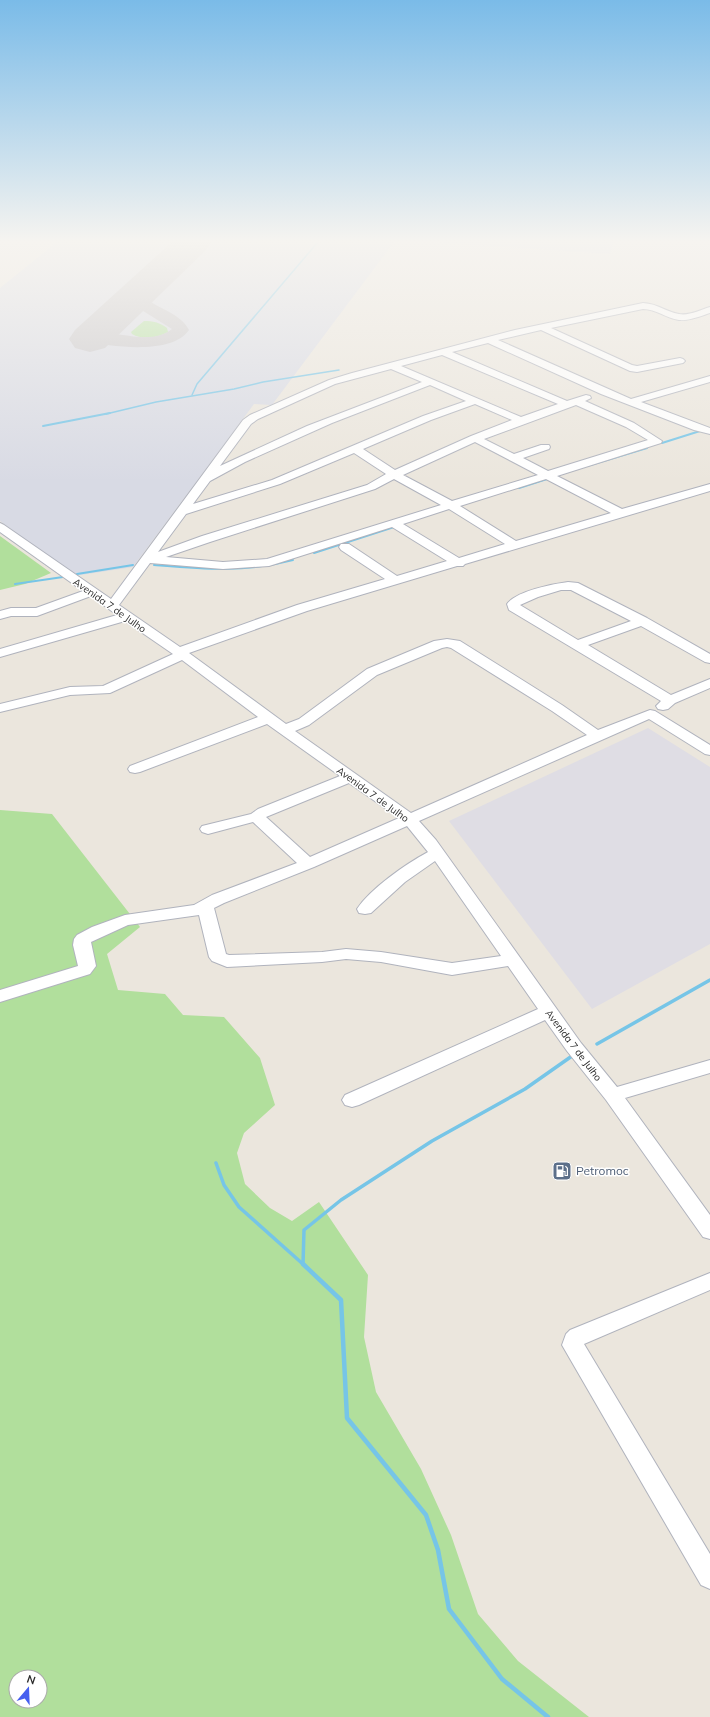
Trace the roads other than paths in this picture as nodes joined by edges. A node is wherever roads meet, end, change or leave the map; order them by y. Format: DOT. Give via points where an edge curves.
graph roads {
  1 [pos="570,322"];
  2 [pos="543,328"];
  3 [pos="489,340"];
  4 [pos="443,352"];
  5 [pos="680,361"];
  6 [pos="391,365"];
  7 [pos="710,379"];
  8 [pos="431,382"];
  9 [pos="605,392"];
  10 [pos="475,401"];
  11 [pos="572,402"];
  12 [pos="631,402"];
  13 [pos="520,420"];
  14 [pos="710,431"];
  15 [pos="474,438"];
  16 [pos="545,447"];
  17 [pos="355,449"];
  18 [pos="513,458"];
  19 [pos="393,474"];
  20 [pos="549,476"];
  21 [pos="207,478"];
  22 [pos="710,487"];
  23 [pos="450,505"];
  24 [pos="182,511"];
  25 [pos="622,514"];
  26 [pos="393,523"];
  27 [pos="0,527"];
  28 [pos="515,545"];
  29 [pos="345,546"];
  30 [pos="149,559"];
  31 [pos="459,563"];
  32 [pos="396,581"];
  33 [pos="91,592"];
  34 [pos="112,606"];
  35 [pos="0,615"];
  36 [pos="127,616"];
  37 [pos="642,621"];
  38 [pos="576,645"];
  39 [pos="0,653"];
  40 [pos="181,654"];
  41 [pos="710,659"];
  42 [pos="710,684"];
  43 [pos="670,700"];
  44 [pos="0,708"];
  45 [pos="650,714"];
  46 [pos="269,718"];
  47 [pos="285,730"];
  48 [pos="597,736"];
  49 [pos="710,750"];
  50 [pos="135,769"];
  51 [pos="350,777"];
  52 [pos="256,817"];
  53 [pos="409,819"];
  54 [pos="208,829"];
  55 [pos="437,853"];
  56 [pos="308,864"];
  57 [pos="205,907"];
  58 [pos="365,909"];
  59 [pos="512,960"];
  60 [pos="0,996"];
  61 [pos="549,1011"];
  62 [pos="710,1066"];
  63 [pos="613,1095"];
  64 [pos="352,1100"];
  65 [pos="710,1231"];
  66 [pos="710,1281"];
  67 [pos="710,1577"];
  1 -- 2 [label="street"];
  2 -- 3 [label="street"];
  2 -- 5 [label="street" via="630,368"];
  3 -- 4 [label="street"];
  3 -- 9 [label="street"];
  4 -- 6 [label="street"];
  4 -- 11 [label="street"];
  6 -- 8 [label="street"];
  6 -- 21 [label="street" via="332,382 254,417 247,422"];
  7 -- 12 [label="street"];
  8 -- 10 [label="street"];
  8 -- 21 [label="street" via="314,427"];
  9 -- 11 [label="street"];
  9 -- 12 [label="street"];
  10 -- 13 [label="street"];
  10 -- 17 [label="street" via="427,418"];
  11 -- 13 [label="street"];
  11 -- 20 [label="street" via="630,425 657,441"];
  12 -- 14 [label="street"];
  13 -- 15 [label="street"];
  15 -- 18 [label="street"];
  15 -- 19 [label="street"];
  16 -- 18 [label="street"];
  17 -- 19 [label="street"];
  17 -- 24 [label="street" via="276,482"];
  18 -- 20 [label="street"];
  19 -- 23 [label="street"];
  19 -- 30 [label="street" via="359,492"];
  20 -- 23 [label="street"];
  20 -- 25 [label="street"];
  21 -- 24 [label="street"];
  22 -- 25 [label="street"];
  23 -- 26 [label="street"];
  23 -- 28 [label="street"];
  24 -- 30 [label="street"];
  25 -- 28 [label="street"];
  26 -- 30 [label="street" via="253,565"];
  26 -- 31 [label="street"];
  27 -- 33 [label="street, Avenida 7 de Julho"];
  28 -- 31 [label="street"];
  29 -- 32 [label="street"];
  30 -- 34 [label="street"];
  31 -- 32 [label="street"];
  32 -- 40 [label="street" via="302,608"];
  33 -- 34 [label="street, Avenida 7 de Julho"];
  33 -- 35 [label="street" via="38,612 11,612"];
  34 -- 36 [label="street, Avenida 7 de Julho"];
  36 -- 39 [label="street"];
  36 -- 40 [label="street, Avenida 7 de Julho"];
  37 -- 38 [label="street"];
  37 -- 38 [label="street" via="580,588 567,584 513,604"];
  37 -- 41 [label="street"];
  38 -- 43 [label="street"];
  40 -- 44 [label="street" via="105,690 70,691"];
  40 -- 46 [label="street, Avenida 7 de Julho"];
  42 -- 43 [label="street"];
  43 -- 45 [label="street"];
  45 -- 48 [label="street"];
  45 -- 49 [label="street"];
  46 -- 47 [label="street, Avenida 7 de Julho"];
  46 -- 50 [label="street"];
  47 -- 48 [label="street" via="304,722 378,669 447,643 455,644"];
  47 -- 51 [label="street, Avenida 7 de Julho"];
  48 -- 53 [label="street"];
  51 -- 52 [label="street"];
  51 -- 53 [label="street, Avenida 7 de Julho"];
  52 -- 54 [label="street"];
  52 -- 56 [label="street"];
  53 -- 55 [label="street, Avenida 7 de Julho"];
  53 -- 56 [label="street"];
  55 -- 58 [label="street" via="384,889"];
  55 -- 59 [label="street, Avenida 7 de Julho"];
  56 -- 57 [label="street" via="218,899"];
  57 -- 59 [label="street" via="215,950 218,957 227,961 314,958 346,954 452,969"];
  57 -- 60 [label="street" via="181,913 125,920 98,931 83,939 87,966 84,970"];
  59 -- 61 [label="street, Avenida 7 de Julho"];
  61 -- 63 [label="street, Avenida 7 de Julho"];
  61 -- 64 [label="street"];
  62 -- 63 [label="street"];
  63 -- 65 [label="street, Avenida 7 de Julho"];
  66 -- 67 [label="street" via="578,1336 573,1344"];
}
